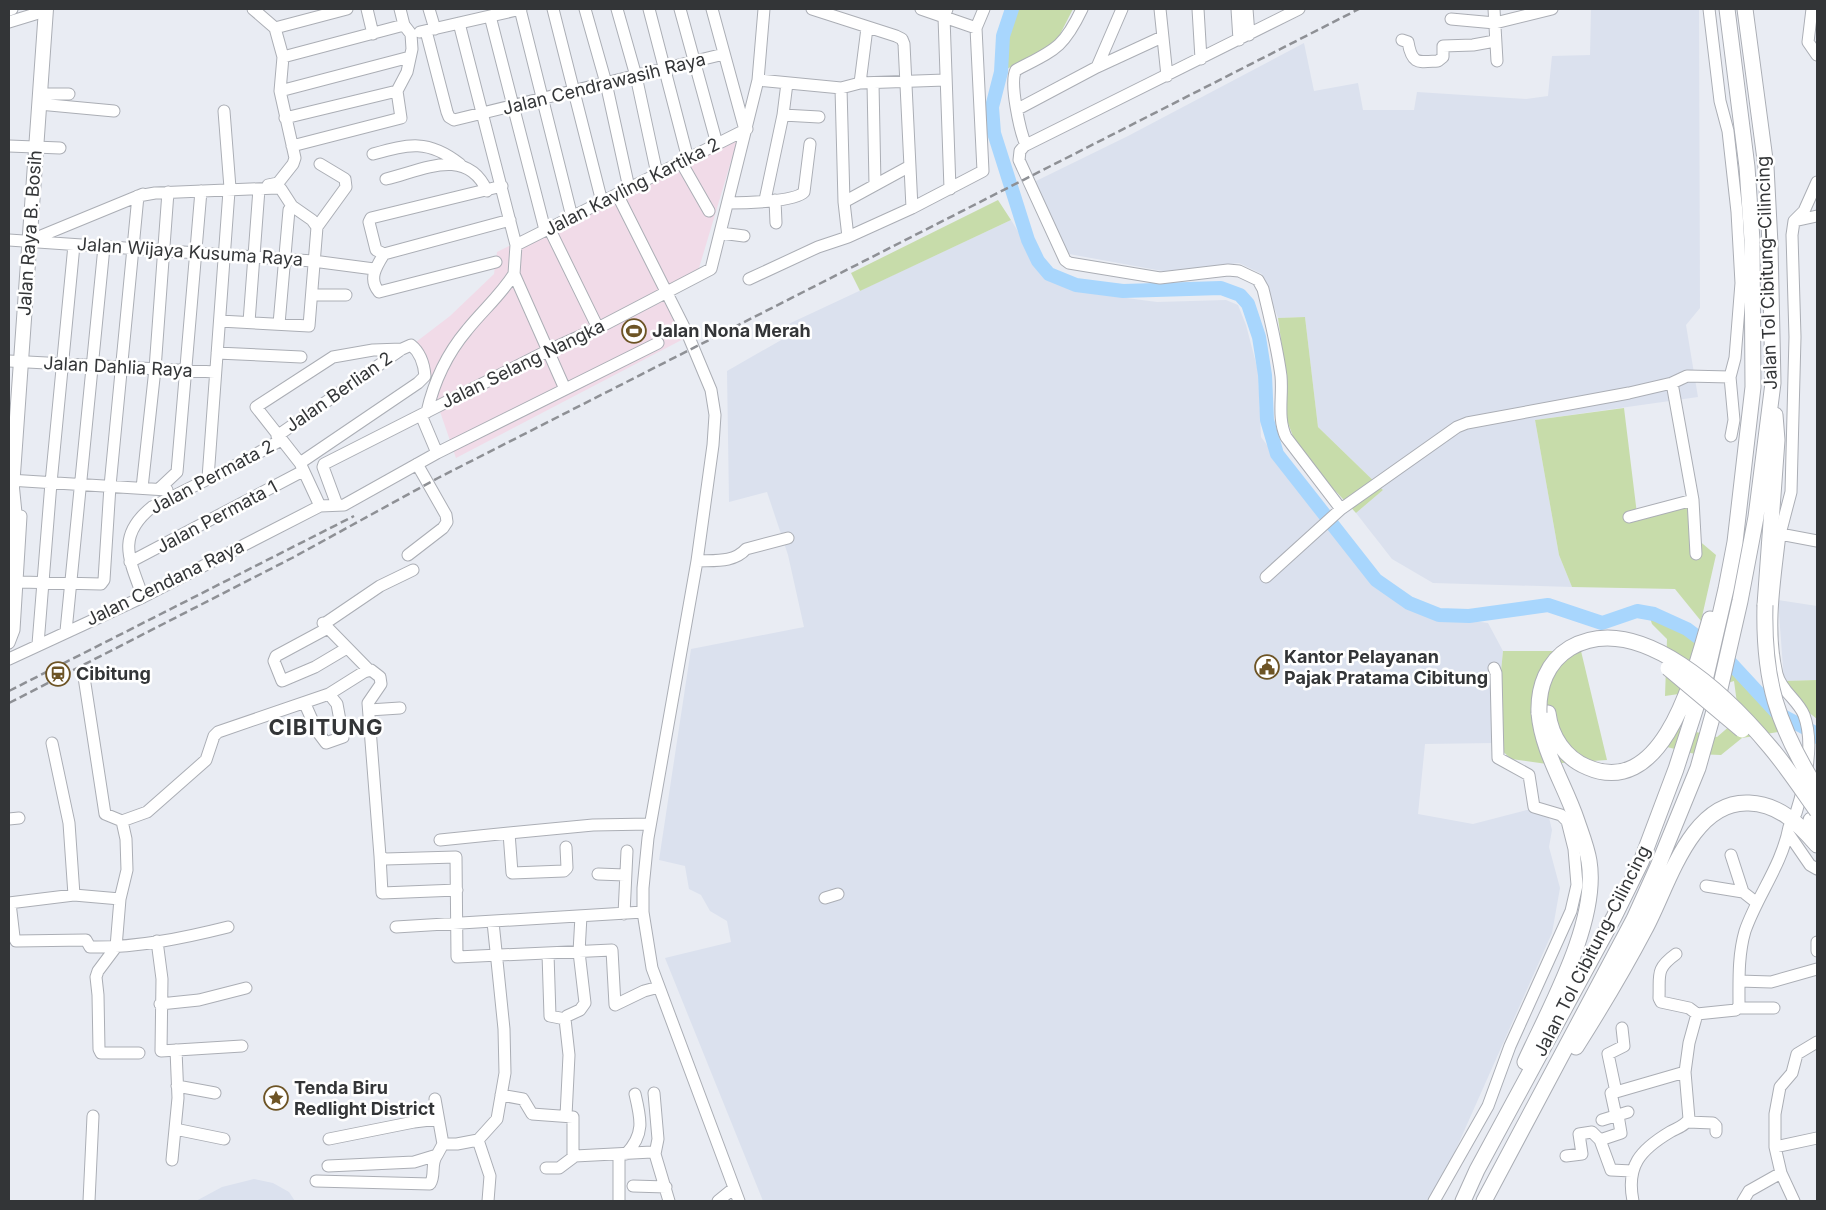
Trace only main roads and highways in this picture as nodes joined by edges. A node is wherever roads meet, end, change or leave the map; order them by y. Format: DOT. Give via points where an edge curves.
graph roads {
  1 [pos="1727,9"];
  2 [pos="1745,9"];
  3 [pos="45,10"];
  4 [pos="15,361"];
  5 [pos="1773,383"];
  6 [pos="12,430"];
  7 [pos="10,487"];
  8 [pos="9,601"];
  9 [pos="1701,671"];
  10 [pos="1544,713"];
  11 [pos="1817,789"];
  12 [pos="1815,820"];
  13 [pos="1817,845"];
  14 [pos="1504,1163"];
  15 [pos="1477,1170"];
  16 [pos="1463,1201"];
  17 [pos="1484,1201"];
  1 -- 9 [label="highway, Jalan Tol Cibitung–Cilincing" via="1752,240 1753,387 1735,542"];
  2 -- 5 [label="highway, Jalan Tol Cibitung–Cilincing" via="1760,123 1770,244"];
  3 -- 4 [label="main road, Jalan Raya B. Bosih" via="30,240"];
  4 -- 6 [label="main road, Jalan Raya B. Bosih"];
  5 -- 11 [label="highway, bridge" via="1777,440 1765,605 1767,672 1786,734"];
  5 -- 14 [label="highway, Jalan Tol Cibitung–Cilincing" via="1756,517 1740,600 1698,768 1634,919"];
  6 -- 7 [label="main road, Jalan Raya B. Bosih"];
  7 -- 8 [label="main road" via="15,518"];
  9 -- 10 [label="highway" via="1663,742 1647,759 1618,772 1599,771 1574,760 1556,738"];
  9 -- 15 [label="highway, Jalan Tol Cibitung–Cilincing" via="1676,769 1641,862"];
  10 -- 12 [label="highway, bridge" via="1540,696 1544,679 1553,663 1568,650 1604,638 1636,642 1690,671 1730,704 1772,748"];
  10 -- 15 [label="highway" via="1544,739 1589,861 1590,893 1586,920 1577,945"];
  13 -- 14 [label="highway" via="1788,816 1761,804 1732,804 1719,808 1707,818 1685,847 1645,930"];
  14 -- 17 [label="highway, Jalan Tol Cibitung–Cilincing"];
  15 -- 16 [label="highway, Jalan Tol Cibitung–Cilincing"];
}
